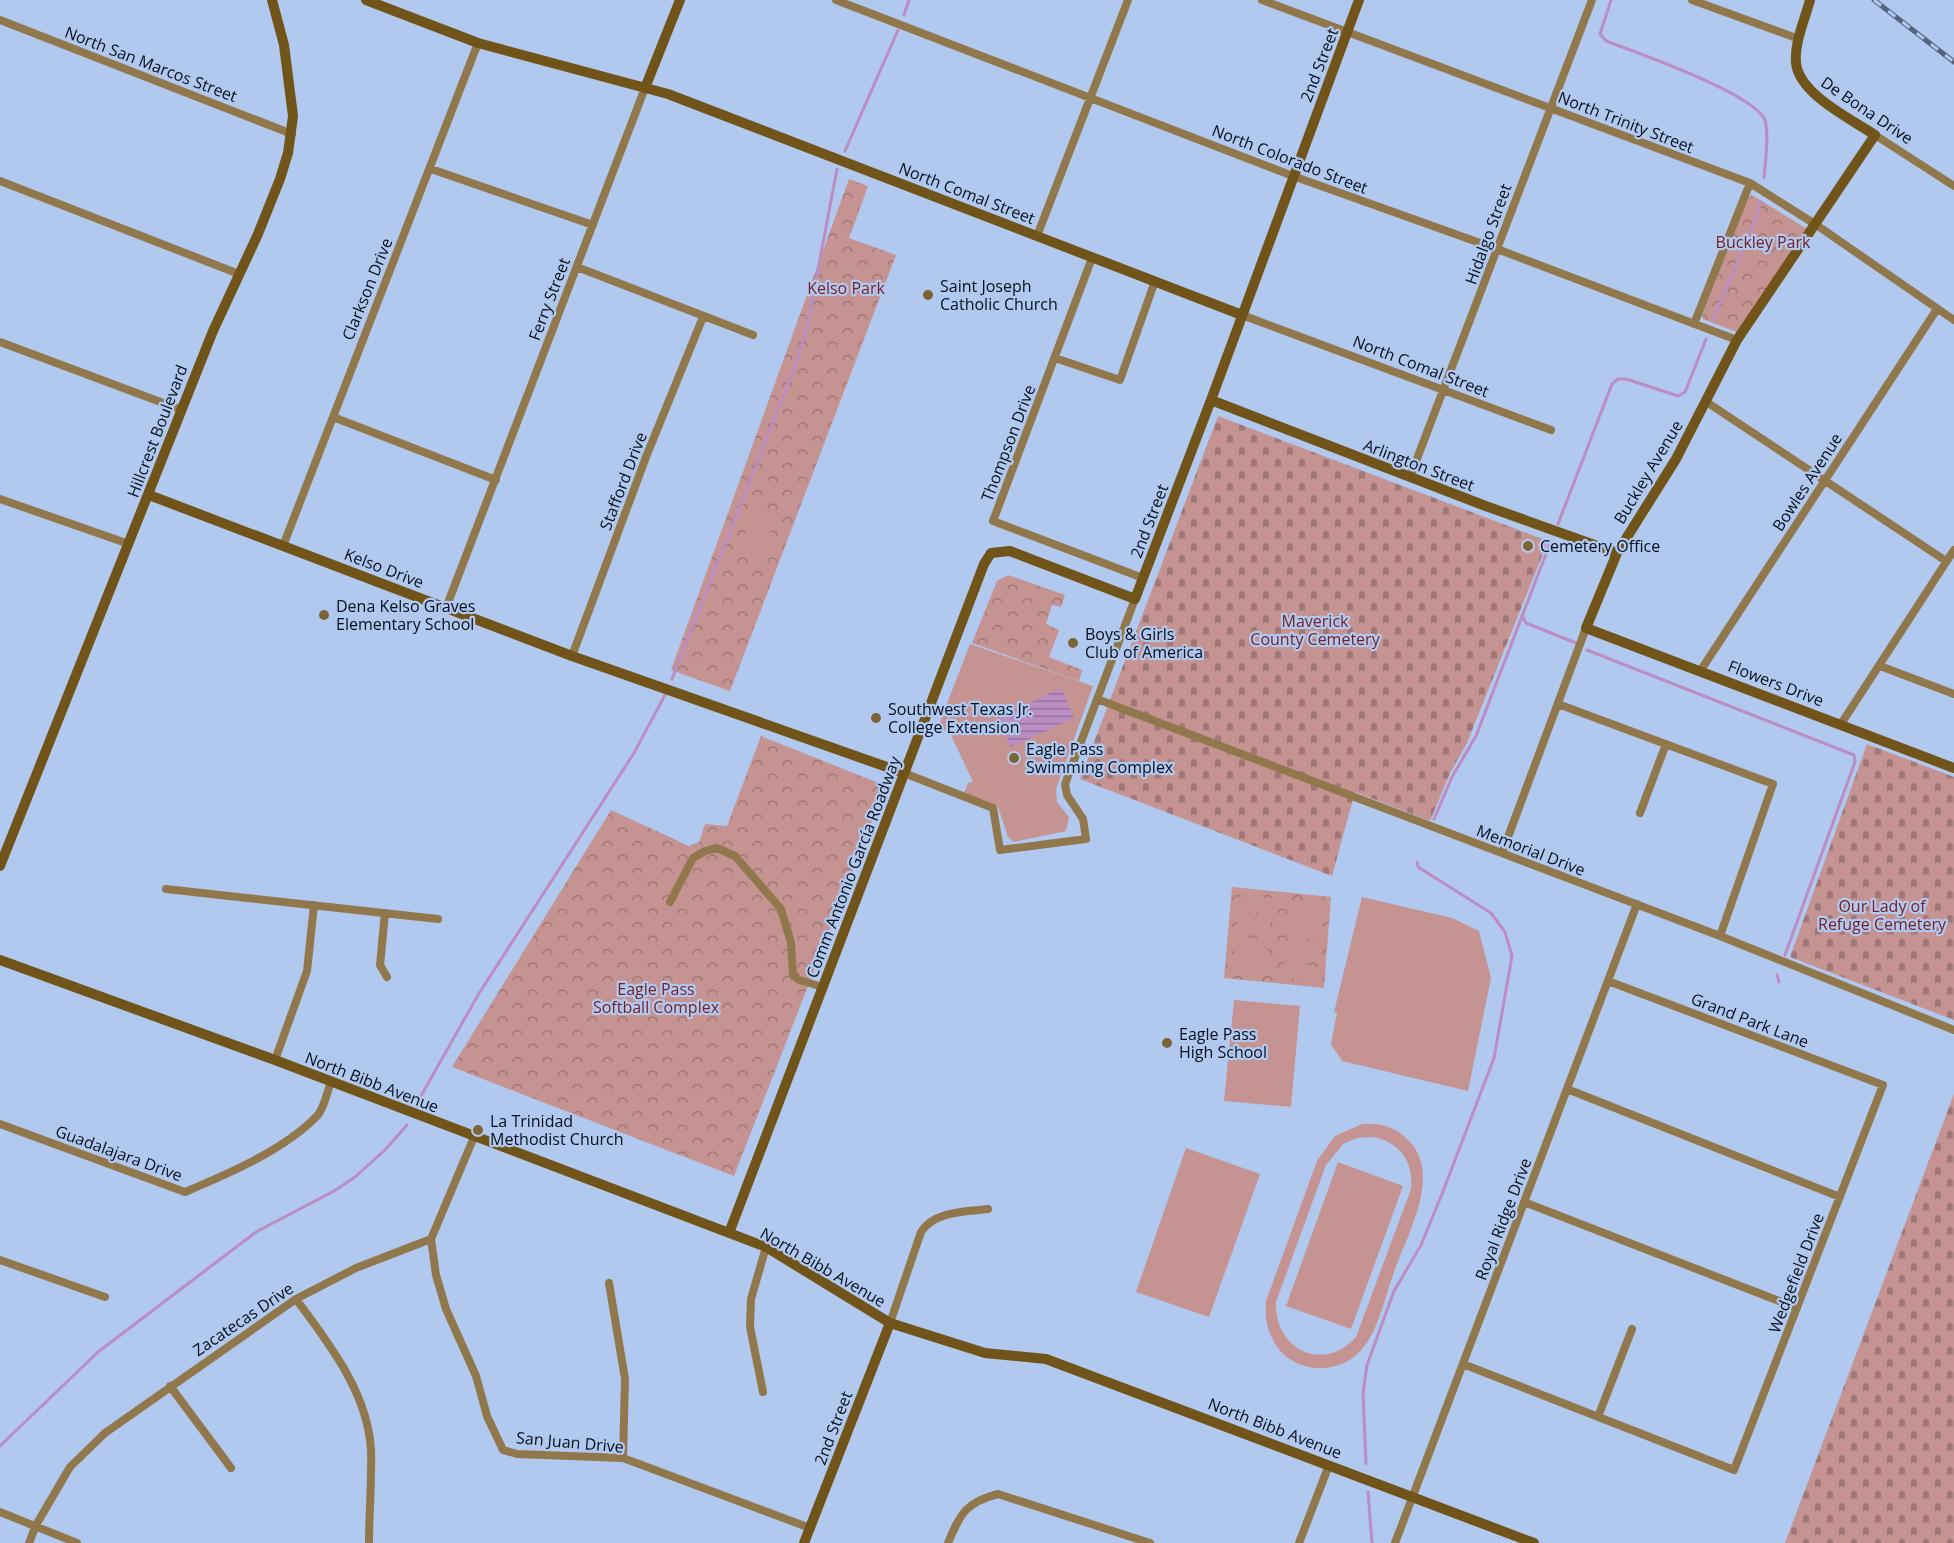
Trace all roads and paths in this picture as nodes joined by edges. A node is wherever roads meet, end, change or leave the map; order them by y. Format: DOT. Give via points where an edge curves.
graph roads {
  1 [pos="272,0"];
  2 [pos="366,0"];
  3 [pos="680,0"];
  4 [pos="836,0"];
  5 [pos="1128,0"];
  6 [pos="1262,0"];
  7 [pos="1359,0"];
  8 [pos="1592,0"];
  9 [pos="1692,0"];
  10 [pos="1810,0"];
  11 [pos="0,20"];
  12 [pos="1347,32"];
  13 [pos="1799,39"];
  14 [pos="478,43"];
  15 [pos="645,88"];
  16 [pos="1092,97"];
  17 [pos="1550,107"];
  18 [pos="291,134"];
  19 [pos="1875,135"];
  20 [pos="431,169"];
  21 [pos="1293,176"];
  22 [pos="0,181"];
  23 [pos="1750,183"];
  24 [pos="1954,186"];
  25 [pos="1815,224"];
  26 [pos="593,225"];
  27 [pos="1037,236"];
  28 [pos="1497,249"];
  29 [pos="1092,258"];
  30 [pos="577,267"];
  31 [pos="239,274"];
  32 [pos="1155,281"];
  33 [pos="1937,309"];
  34 [pos="1242,315"];
  35 [pos="703,317"];
  36 [pos="1954,320"];
  37 [pos="1694,324"];
  38 [pos="753,335"];
  39 [pos="1737,340"];
  40 [pos="0,342"];
  41 [pos="1054,358"];
  42 [pos="1444,391"];
  43 [pos="1211,400"];
  44 [pos="1705,401"];
  45 [pos="182,410"];
  46 [pos="333,417"];
  47 [pos="1551,430"];
  48 [pos="1410,477"];
  49 [pos="496,480"];
  50 [pos="1823,482"];
  51 [pos="149,495"];
  52 [pos="0,499"];
  53 [pos="129,544"];
  54 [pos="284,546"];
  55 [pos="1954,550"];
  56 [pos="1617,553"];
  57 [pos="1946,561"];
  58 [pos="1143,578"];
  59 [pos="1135,599"];
  60 [pos="446,608"];
  61 [pos="1586,628"];
  62 [pos="572,656"];
  63 [pos="1880,666"];
  64 [pos="1701,670"];
  65 [pos="1954,694"];
  66 [pos="1097,699"];
  67 [pos="1558,704"];
  68 [pos="1841,724"];
  69 [pos="1666,744"];
  70 [pos="1954,768"];
  71 [pos="904,773"];
  72 [pos="1640,813"];
  73 [pos="1502,853"];
  74 [pos="0,866"];
  75 [pos="166,889"];
  76 [pos="670,902"];
  77 [pos="1637,904"];
  78 [pos="314,905"];
  79 [pos="385,913"];
  80 [pos="438,919"];
  81 [pos="1720,936"];
  82 [pos="0,960"];
  83 [pos="387,977"];
  84 [pos="1608,981"];
  85 [pos="823,987"];
  86 [pos="1954,1030"];
  87 [pos="275,1060"];
  88 [pos="331,1083"];
  89 [pos="1883,1085"];
  90 [pos="1567,1089"];
  91 [pos="0,1124"];
  92 [pos="474,1137"];
  93 [pos="1840,1197"];
  94 [pos="1524,1202"];
  95 [pos="988,1209"];
  96 [pos="729,1233"];
  97 [pos="431,1239"];
  98 [pos="766,1247"];
  99 [pos="0,1260"];
  100 [pos="609,1283"];
  101 [pos="105,1297"];
  102 [pos="296,1299"];
  103 [pos="1797,1308"];
  104 [pos="890,1323"];
  105 [pos="1632,1329"];
  106 [pos="1463,1364"];
  107 [pos="170,1386"];
  108 [pos="763,1392"];
  109 [pos="1598,1417"];
  110 [pos="623,1458"];
  111 [pos="1329,1465"];
  112 [pos="231,1468"];
  113 [pos="1413,1496"];
  114 [pos="0,1512"];
  115 [pos="36,1525"];
  116 [pos="810,1528"];
  117 [pos="29,1543"];
  118 [pos="77,1543"];
  119 [pos="369,1543"];
  120 [pos="804,1543"];
  121 [pos="948,1543"];
  122 [pos="1150,1543"];
  123 [pos="1299,1543"];
  124 [pos="1395,1543"];
  125 [pos="1533,1543"];
  1 -- 18 [label="street, Hillcrest Boulevard" via="291,93"];
  2 -- 14 [label="street, North Comal Street"];
  3 -- 15 [label="street, Ferry Street"];
  4 -- 16 [label="street, North Colorado Street"];
  5 -- 16 [label="street"];
  6 -- 12 [label="street, North Trinity Street"];
  7 -- 12 [label="street, 2nd Street"];
  8 -- 17 [label="street, Hidalgo Street"];
  9 -- 13 [label="street"];
  10 -- 13 [label="street"];
  11 -- 18 [label="street, North San Marcos Street"];
  12 -- 17 [label="street, North Trinity Street"];
  12 -- 21 [label="street, 2nd Street"];
  13 -- 19 [label="street, De Bona Drive" via="1795,62 1799,79"];
  14 -- 15 [label="street, North Comal Street"];
  14 -- 20 [label="street, Clarkson Drive"];
  15 -- 26 [label="street, Ferry Street"];
  15 -- 27 [label="street, North Comal Street"];
  16 -- 21 [label="street, North Colorado Street"];
  16 -- 27 [label="street"];
  17 -- 23 [label="street, North Trinity Street"];
  17 -- 28 [label="street, Hidalgo Street"];
  18 -- 31 [label="street, Hillcrest Boulevard" via="271,203"];
  19 -- 24 [label="street, De Bona Drive"];
  19 -- 25 [label="street, Buckley Avenue"];
  20 -- 26 [label="street"];
  20 -- 46 [label="street, Clarkson Drive"];
  21 -- 28 [label="street, North Colorado Street"];
  21 -- 34 [label="street, 2nd Street"];
  22 -- 31 [label="street"];
  23 -- 25 [label="street, North Trinity Street"];
  23 -- 37 [label="street"];
  25 -- 33 [label="street, North Trinity Street"];
  25 -- 39 [label="street, Buckley Avenue"];
  26 -- 30 [label="street, Ferry Street"];
  27 -- 29 [label="street, North Comal Street"];
  28 -- 37 [label="street, North Colorado Street"];
  28 -- 42 [label="street, Hidalgo Street"];
  29 -- 32 [label="street, North Comal Street"];
  29 -- 41 [label="street, Thompson Drive"];
  30 -- 35 [label="street"];
  30 -- 49 [label="street, Ferry Street"];
  31 -- 45 [label="street, Hillcrest Boulevard"];
  32 -- 34 [label="street, North Comal Street"];
  32 -- 41 [label="street" via="1120,380"];
  33 -- 36 [label="street, North Trinity Street"];
  33 -- 50 [label="street, Bowles Avenue"];
  34 -- 42 [label="street, North Comal Street"];
  34 -- 43 [label="street, 2nd Street"];
  35 -- 38 [label="street"];
  35 -- 62 [label="street, Stafford Drive"];
  37 -- 39 [label="street, North Colorado Street"];
  39 -- 44 [label="street, Buckley Avenue"];
  40 -- 45 [label="street"];
  41 -- 58 [label="street, Thompson Drive" via="993,521"];
  42 -- 47 [label="street, North Comal Street"];
  42 -- 48 [label="street, Hidalgo Street"];
  43 -- 48 [label="street, Arlington Street"];
  43 -- 58 [label="street, 2nd Street"];
  44 -- 50 [label="street"];
  44 -- 56 [label="street, Buckley Avenue" via="1676,459"];
  45 -- 51 [label="street, Hillcrest Boulevard"];
  46 -- 49 [label="street"];
  46 -- 54 [label="street, Clarkson Drive"];
  48 -- 56 [label="street, Arlington Street"];
  49 -- 60 [label="street, Ferry Street"];
  50 -- 57 [label="street"];
  50 -- 64 [label="street, Bowles Avenue"];
  51 -- 53 [label="street, Hillcrest Boulevard"];
  51 -- 54 [label="street, Kelso Drive"];
  52 -- 53 [label="street"];
  53 -- 74 [label="street, Hillcrest Boulevard"];
  54 -- 60 [label="street, Kelso Drive"];
  55 -- 57 [label="street"];
  56 -- 61 [label="street, Buckley Avenue"];
  57 -- 63 [label="street"];
  58 -- 59 [label="street, 2nd Street"];
  59 -- 66 [label="street, 2nd Street"];
  59 -- 71 [label="street, Comm Antonio García Roadway" via="1010,550 991,554"];
  60 -- 62 [label="street, Kelso Drive"];
  61 -- 64 [label="street, Flowers Drive"];
  61 -- 67 [label="street, Buckley Avenue"];
  62 -- 71 [label="street, Kelso Drive"];
  63 -- 65 [label="street"];
  63 -- 68 [label="street"];
  64 -- 68 [label="street, Flowers Drive"];
  66 -- 71 [label="street, 2nd Street" via="1065,784 1067,795 1083,819 1086,839 1000,850 993,808"];
  66 -- 73 [label="street, Memorial Drive"];
  67 -- 69 [label="street"];
  67 -- 73 [label="street, Buckley Avenue"];
  68 -- 70 [label="street, Flowers Drive"];
  69 -- 72 [label="street"];
  69 -- 81 [label="street" via="1773,784"];
  71 -- 85 [label="street, Comm Antonio García Roadway"];
  73 -- 77 [label="street, Memorial Drive"];
  75 -- 78 [label="street"];
  76 -- 85 [label="street" via="693,858 717,848 735,856 781,909 791,943 793,974 799,980"];
  77 -- 81 [label="street, Memorial Drive"];
  77 -- 84 [label="street, Royal Ridge Drive"];
  78 -- 79 [label="street"];
  78 -- 87 [label="street" via="307,971"];
  79 -- 80 [label="street"];
  79 -- 83 [label="street" via="380,965"];
  81 -- 86 [label="street, Memorial Drive"];
  82 -- 87 [label="street, North Bibb Avenue"];
  84 -- 89 [label="street, Grand Park Lane"];
  84 -- 90 [label="street, Royal Ridge Drive"];
  85 -- 96 [label="street, Comm Antonio García Roadway"];
  87 -- 88 [label="street, North Bibb Avenue"];
  88 -- 91 [label="street, Guadalajara Drive" via="319,1115 288,1139 230,1173 185,1192"];
  88 -- 92 [label="street, North Bibb Avenue"];
  89 -- 93 [label="street, Wedgefield Drive"];
  90 -- 93 [label="street"];
  90 -- 94 [label="street, Royal Ridge Drive"];
  92 -- 96 [label="street, North Bibb Avenue"];
  92 -- 97 [label="street"];
  93 -- 103 [label="street, Wedgefield Drive"];
  94 -- 103 [label="street"];
  94 -- 106 [label="street, Royal Ridge Drive"];
  95 -- 104 [label="street" via="928,1221"];
  96 -- 98 [label="street, North Bibb Avenue"];
  97 -- 102 [label="street, Zacatecas Drive" via="356,1268"];
  97 -- 110 [label="street, San Juan Drive" via="446,1309 503,1449 517,1454"];
  98 -- 104 [label="street, North Bibb Avenue"];
  98 -- 108 [label="street" via="751,1299 750,1327"];
  99 -- 101 [label="street"];
  100 -- 110 [label="street" via="625,1379"];
  102 -- 107 [label="street, Zacatecas Drive"];
  102 -- 119 [label="street" via="327,1341 360,1400 371,1448"];
  103 -- 109 [label="street, Wedgefield Drive" via="1734,1470"];
  104 -- 111 [label="street, North Bibb Avenue" via="985,1353 1046,1359"];
  104 -- 116 [label="street, 2nd Street"];
  105 -- 109 [label="street"];
  106 -- 109 [label="street"];
  106 -- 113 [label="street, Royal Ridge Drive"];
  107 -- 112 [label="street"];
  107 -- 115 [label="street, Zacatecas Drive" via="105,1433 70,1467"];
  110 -- 116 [label="street, San Juan Drive"];
  111 -- 113 [label="street, North Bibb Avenue"];
  111 -- 123 [label="street"];
  113 -- 124 [label="street, Royal Ridge Drive"];
  113 -- 125 [label="street, North Bibb Avenue"];
  114 -- 115 [label="street"];
  115 -- 117 [label="street, Zacatecas Drive"];
  115 -- 118 [label="street"];
  116 -- 120 [label="street, 2nd Street"];
  121 -- 122 [label="street" via="959,1517 976,1500 998,1494"];
}
